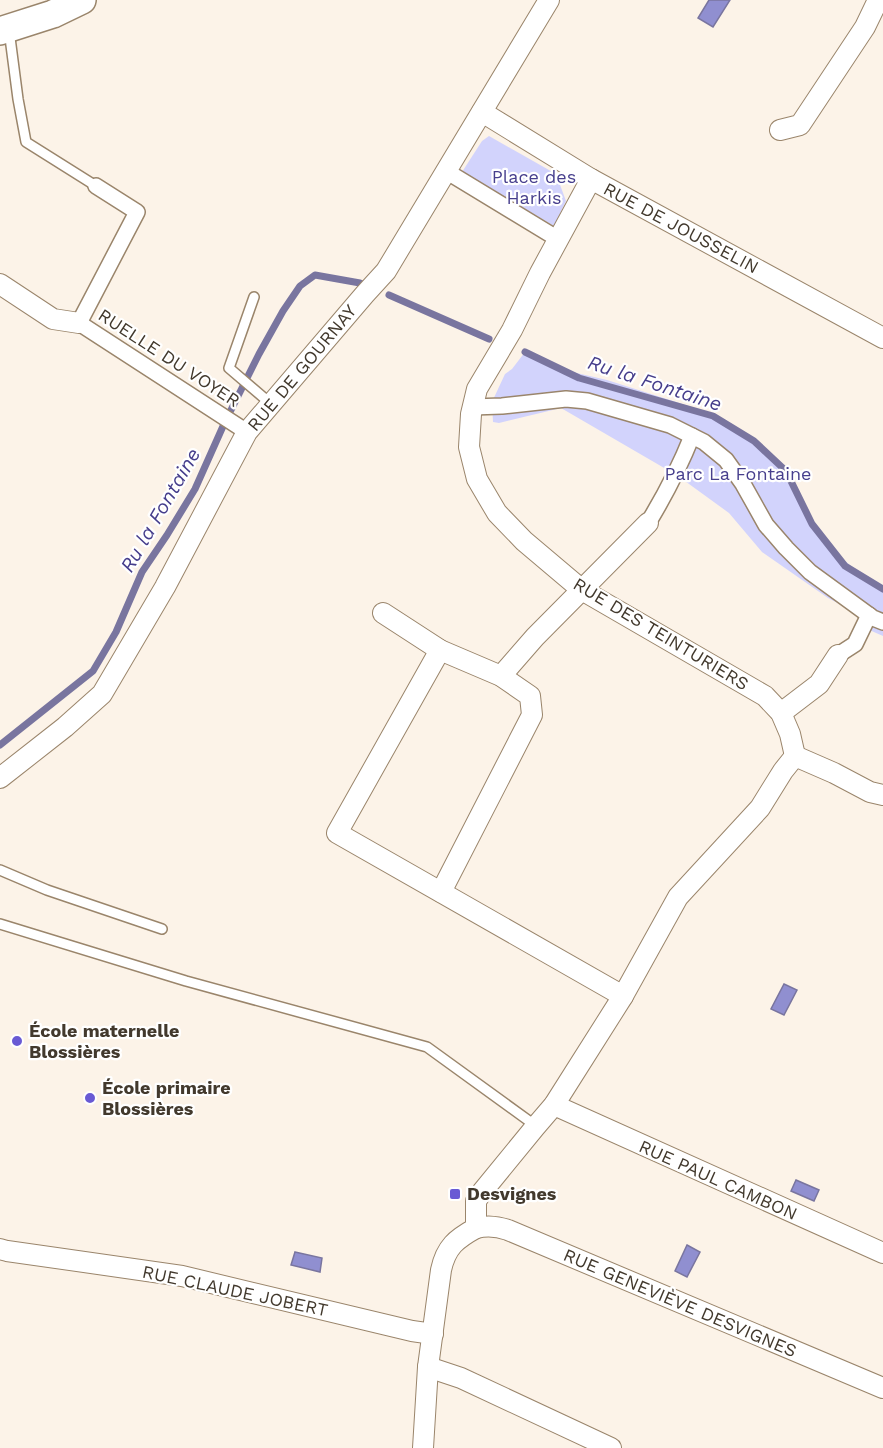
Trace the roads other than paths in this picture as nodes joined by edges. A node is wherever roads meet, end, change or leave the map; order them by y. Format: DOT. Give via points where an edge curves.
graph roads {
  1 [pos="82,0"];
  2 [pos="549,0"];
  3 [pos="878,0"];
  4 [pos="4,29"];
  5 [pos="482,112"];
  6 [pos="780,130"];
  7 [pos="446,171"];
  8 [pos="591,180"];
  9 [pos="96,186"];
  10 [pos="558,239"];
  11 [pos="0,284"];
  12 [pos="254,297"];
  13 [pos="79,323"];
  14 [pos="883,338"];
  15 [pos="272,404"];
  16 [pos="472,407"];
  17 [pos="243,430"];
  18 [pos="692,436"];
  19 [pos="648,523"];
  20 [pos="582,590"];
  21 [pos="383,613"];
  22 [pos="876,619"];
  23 [pos="440,650"];
  24 [pos="838,655"];
  25 [pos="501,676"];
  26 [pos="781,713"];
  27 [pos="795,756"];
  28 [pos="0,778"];
  29 [pos="883,795"];
  30 [pos="0,870"];
  31 [pos="441,892"];
  32 [pos="0,924"];
  33 [pos="162,929"];
  34 [pos="623,996"];
  35 [pos="554,1105"];
  36 [pos="536,1125"];
  37 [pos="476,1228"];
  38 [pos="0,1249"];
  39 [pos="883,1253"];
  40 [pos="433,1334"];
  41 [pos="428,1367"];
  42 [pos="883,1388"];
  43 [pos="423,1448"];
  44 [pos="611,1448"];
  1 -- 4 [label="main road" via="53,14"];
  2 -- 5 [label="street, RUE DE GOURNAY"];
  3 -- 6 [label="street" via="865,27 800,125"];
  4 -- 9 [label="lane, RUELLE DU VOYER" via="26,142"];
  5 -- 7 [label="street, RUE DE GOURNAY"];
  5 -- 8 [label="street, RUE DE JOUSSELIN"];
  7 -- 10 [label="street"];
  7 -- 15 [label="street, RUE DE GOURNAY" via="386,271"];
  8 -- 10 [label="street, RUE DES TEINTURIERS"];
  8 -- 14 [label="street, RUE DE JOUSSELIN"];
  9 -- 13 [label="street, RUELLE DU VOYER" via="137,212"];
  10 -- 16 [label="street, RUE DES TEINTURIERS" via="477,389"];
  11 -- 13 [label="street" via="52,319"];
  12 -- 15 [label="lane" via="229,368"];
  13 -- 17 [label="street, RUELLE DU VOYER"];
  15 -- 17 [label="street, RUE DE GOURNAY"];
  16 -- 18 [label="street" via="566,399 587,401 670,425"];
  16 -- 20 [label="street, RUE DES TEINTURIERS" via="469,447 477,480 496,513"];
  17 -- 28 [label="street, RUE DE GOURNAY" via="165,587 102,694"];
  18 -- 19 [label="street"];
  18 -- 22 [label="street" via="726,460 766,525 810,572"];
  19 -- 20 [label="street"];
  20 -- 25 [label="street"];
  20 -- 26 [label="street, RUE DES TEINTURIERS" via="765,696"];
  21 -- 23 [label="street"];
  22 -- 24 [label="street" via="855,644"];
  23 -- 25 [label="street"];
  23 -- 31 [label="street" via="338,832"];
  24 -- 26 [label="street" via="819,684"];
  25 -- 31 [label="street" via="530,696 532,715"];
  26 -- 27 [label="street, RUE DES TEINTURIERS"];
  27 -- 29 [label="street"];
  27 -- 34 [label="street" via="760,808 678,897"];
  30 -- 33 [label="lane"];
  31 -- 34 [label="street"];
  32 -- 36 [label="lane" via="186,981 427,1047"];
  34 -- 35 [label="street"];
  35 -- 36 [label="street"];
  35 -- 39 [label="street, RUE PAUL CAMBON"];
  36 -- 37 [label="street" via="476,1202"];
  37 -- 40 [label="street" via="456,1240 443,1260"];
  37 -- 42 [label="street, RUE GENEVIÈVE DESVIGNES" via="496,1226 508,1230"];
  38 -- 40 [label="street, RUE CLAUDE JOBERT" via="182,1276"];
  40 -- 41 [label="street"];
  41 -- 43 [label="street"];
  41 -- 44 [label="street" via="461,1378"];
}
